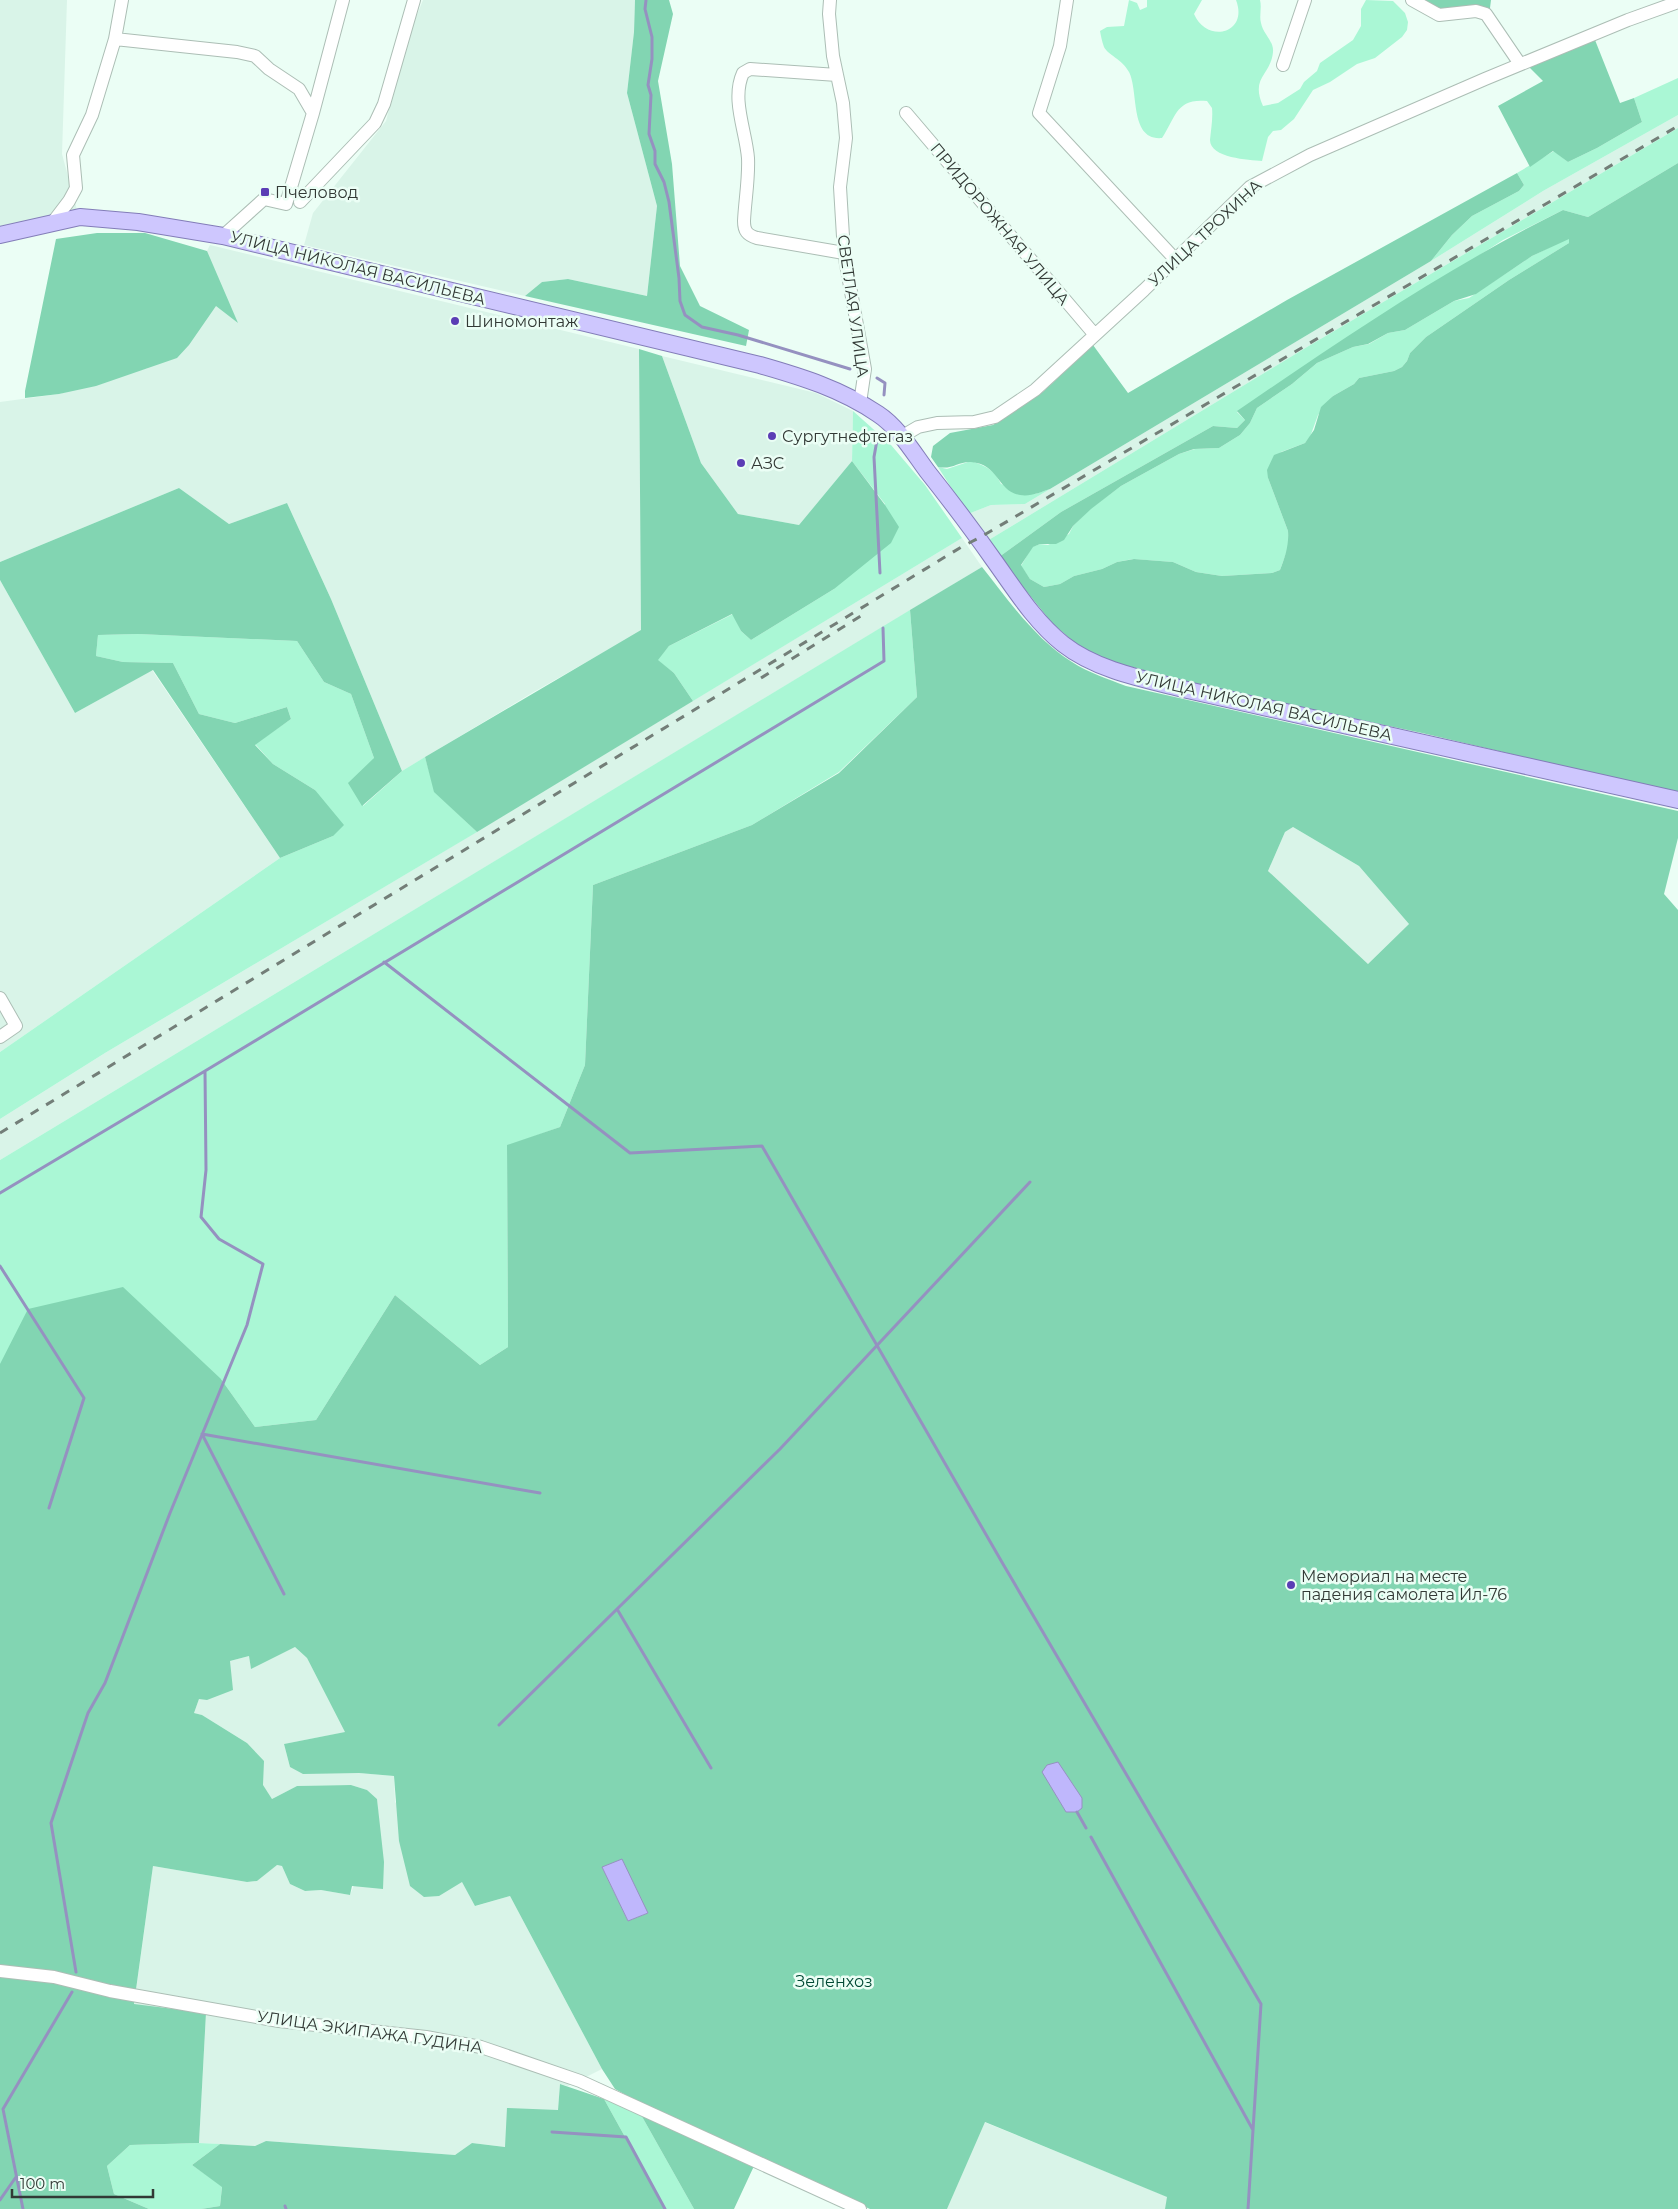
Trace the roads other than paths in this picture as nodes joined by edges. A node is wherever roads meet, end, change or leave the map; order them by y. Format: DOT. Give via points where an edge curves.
graph roads {
  1 [pos="122,0"];
  2 [pos="343,0"];
  3 [pos="414,0"];
  4 [pos="830,0"];
  5 [pos="1067,0"];
  6 [pos="1305,0"];
  7 [pos="1412,0"];
  8 [pos="1678,2"];
  9 [pos="115,39"];
  10 [pos="1520,64"];
  11 [pos="1282,65"];
  12 [pos="837,76"];
  13 [pos="313,113"];
  14 [pos="906,113"];
  15 [pos="300,202"];
  16 [pos="53,222"];
  17 [pos="0,235"];
  18 [pos="223,236"];
  19 [pos="844,253"];
  20 [pos="1174,259"];
  21 [pos="1095,335"];
  22 [pos="860,403"];
  23 [pos="901,437"];
  24 [pos="1678,800"];
  25 [pos="0,998"];
  26 [pos="0,1037"];
  27 [pos="0,1971"];
  28 [pos="837,2204"];
  29 [pos="860,2209"];
  1 -- 9 [label="street"];
  2 -- 13 [label="street"];
  3 -- 15 [label="street" via="376,123"];
  4 -- 12 [label="street, СВЕТЛАЯ УЛИЦА"];
  5 -- 20 [label="street" via="1060,46 1039,113"];
  6 -- 11 [label="street"];
  7 -- 10 [label="street" via="1439,15 1476,10 1486,14"];
  8 -- 10 [label="street, УЛИЦА ТРОХИНА"];
  9 -- 13 [label="street" via="255,56 299,89"];
  9 -- 16 [label="street" via="92,115 73,155 76,188"];
  10 -- 20 [label="street, УЛИЦА ТРОХИНА" via="1267,176 1250,187"];
  12 -- 19 [label="street, СВЕТЛАЯ УЛИЦА" via="846,138 840,187"];
  12 -- 19 [label="street" via="750,69 743,73 739,86 740,110 748,160 744,229 757,238"];
  13 -- 18 [label="street" via="286,204 264,199"];
  14 -- 21 [label="street, ПРИДОРОЖНАЯ УЛИЦА"];
  16 -- 17 [label="main road, УЛИЦА НИКОЛАЯ ВАСИЛЬЕВА"];
  16 -- 18 [label="main road, УЛИЦА НИКОЛАЯ ВАСИЛЬЕВА" via="80,217 99,218"];
  18 -- 22 [label="main road, УЛИЦА НИКОЛАЯ ВАСИЛЬЕВА" via="760,365 826,385"];
  19 -- 22 [label="street, СВЕТЛАЯ УЛИЦА" via="865,369"];
  20 -- 21 [label="street, УЛИЦА ТРОХИНА"];
  21 -- 23 [label="street, УЛИЦА ТРОХИНА" via="1044,382 996,417 974,422 937,422 918,427"];
  22 -- 23 [label="main road, УЛИЦА НИКОЛАЯ ВАСИЛЬЕВА" via="880,415"];
  23 -- 24 [label="main road, УЛИЦА НИКОЛАЯ ВАСИЛЬЕВА" via="1032,613 1062,643 1081,656 1129,675 1182,689"];
  25 -- 26 [label="street" via="16,1026"];
  27 -- 28 [label="street, УЛИЦА ЭКИПАЖА ГУДИНА" via="54,1977 110,1991 278,2021 426,2037 481,2047 580,2080"];
  28 -- 29 [label="street, УЛИЦА ЭКИПАЖА ГУДИНА"];
}
